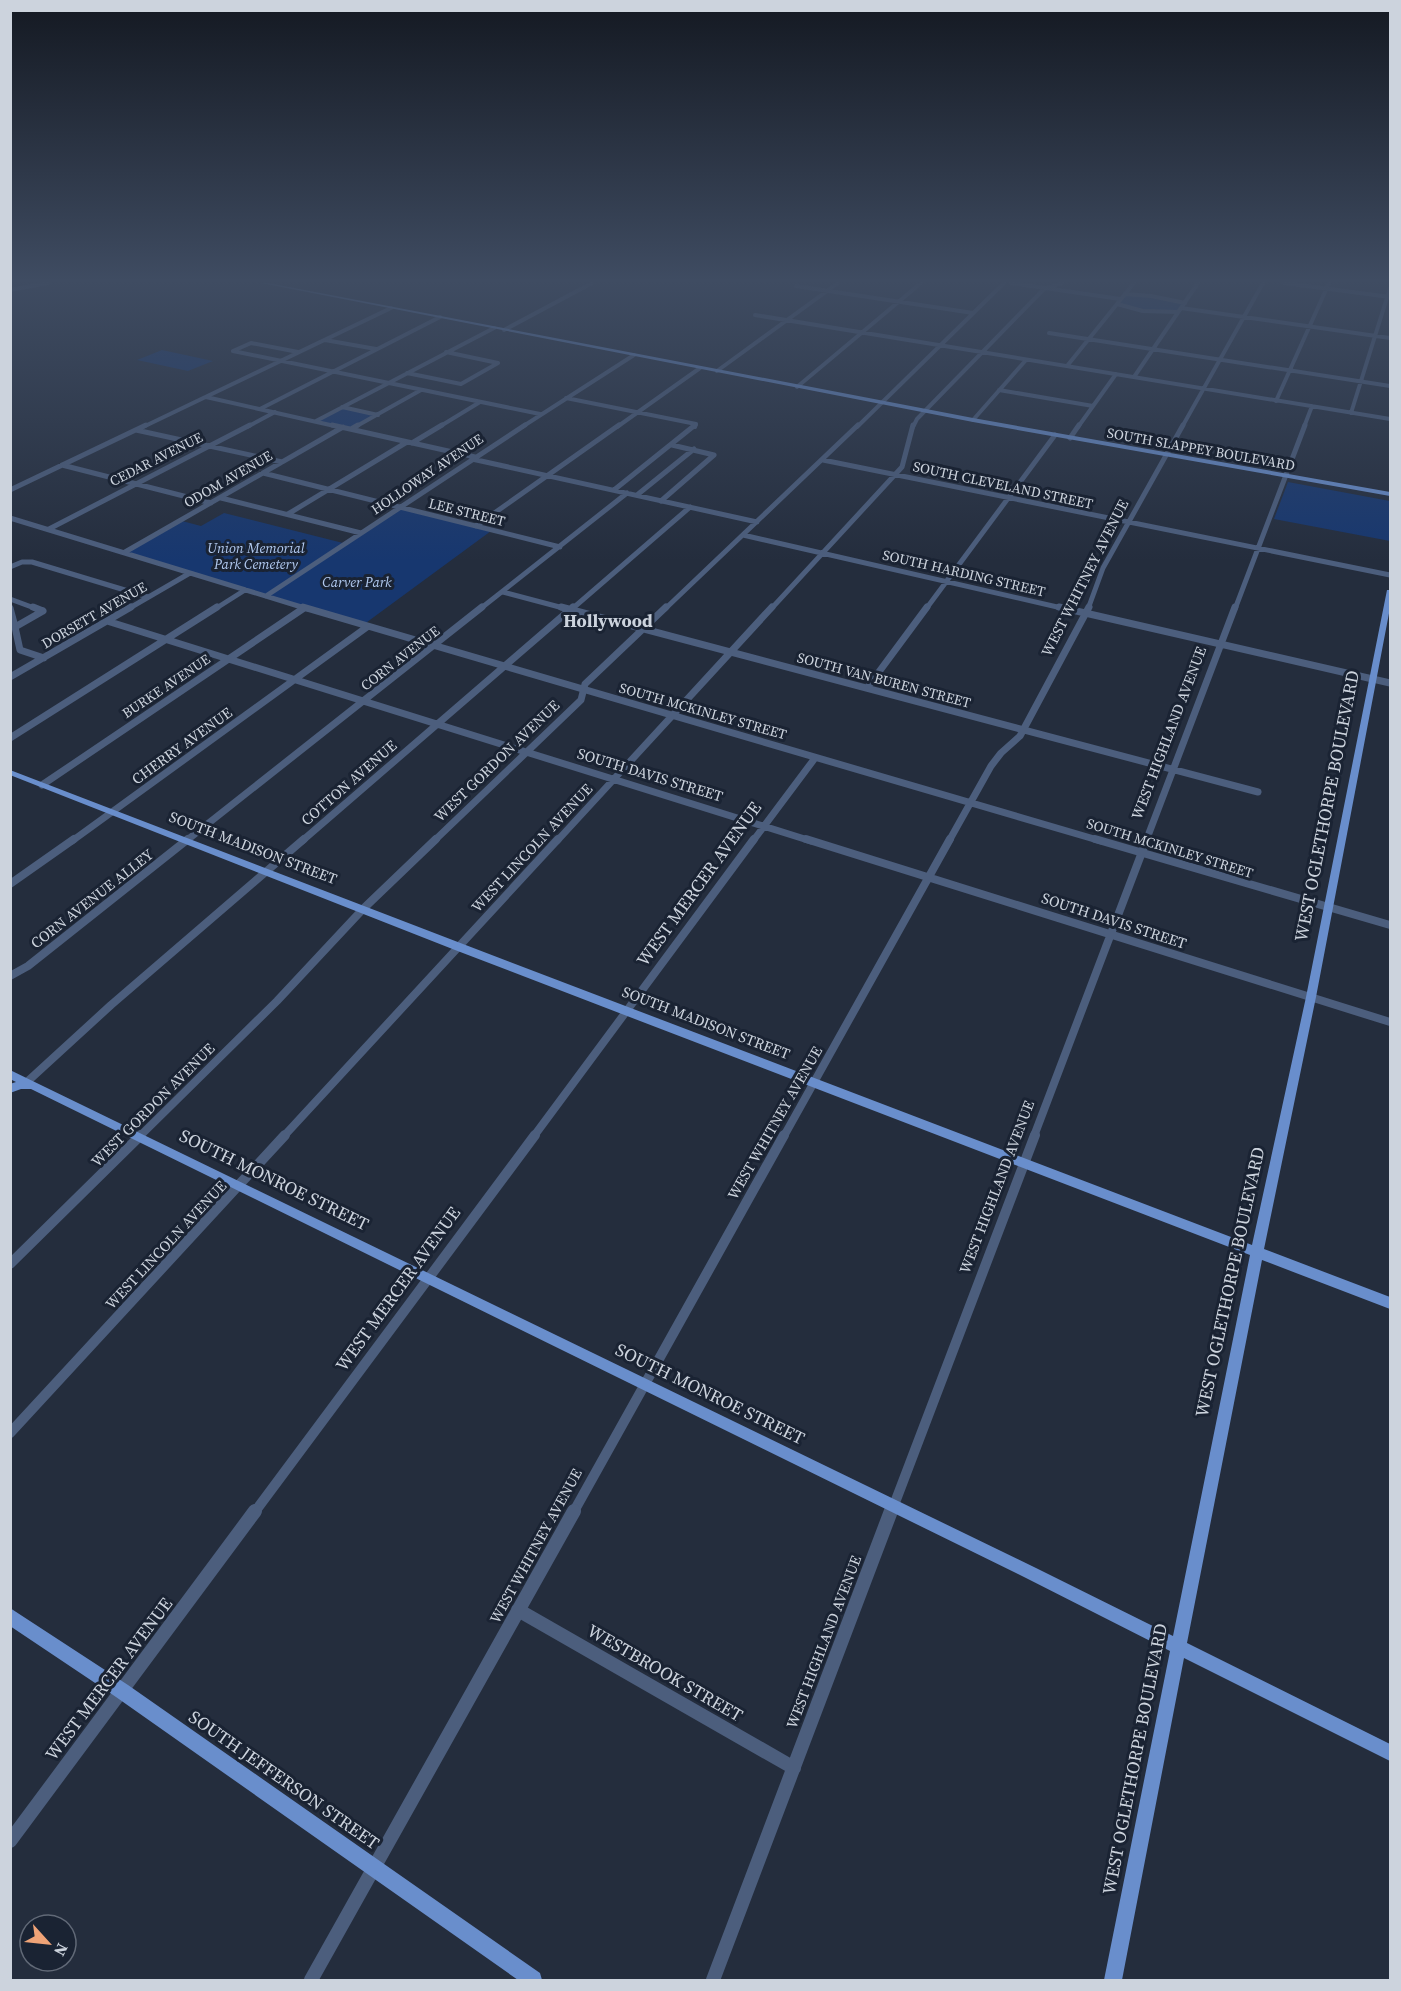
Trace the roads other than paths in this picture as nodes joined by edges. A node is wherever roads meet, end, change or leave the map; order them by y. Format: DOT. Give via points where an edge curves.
graph roads {
  1 [pos="249,376"];
  2 [pos="326,376"];
  3 [pos="353,376"];
  4 [pos="400,376"];
  5 [pos="424,376"];
  6 [pos="475,376"];
  7 [pos="601,376"];
  8 [pos="689,376"];
  9 [pos="742,376"];
  10 [pos="810,376"];
  11 [pos="908,376"];
  12 [pos="959,376"];
  13 [pos="1012,376"];
  14 [pos="1115,376"];
  15 [pos="1127,376"];
  16 [pos="1210,376"];
  17 [pos="1287,376"];
  18 [pos="1328,376"];
  19 [pos="1363,376"];
  20 [pos="1134,377"];
  21 [pos="1361,381"];
  22 [pos="388,383"];
  23 [pos="1390,386"];
  24 [pos="797,387"];
  25 [pos="1203,389"];
  26 [pos="421,390"];
  27 [pos="999,390"];
  28 [pos="205,397"];
  29 [pos="566,398"];
  30 [pos="1276,400"];
  31 [pos="480,402"];
  32 [pos="880,403"];
  33 [pos="1093,406"];
  34 [pos="1312,406"];
  35 [pos="342,407"];
  36 [pos="260,409"];
  37 [pos="925,411"];
  38 [pos="275,412"];
  39 [pos="637,412"];
  40 [pos="1351,413"];
  41 [pos="540,414"];
  42 [pos="378,415"];
  43 [pos="1390,419"];
  44 [pos="973,420"];
  45 [pos="316,422"];
  46 [pos="343,427"];
  47 [pos="351,429"];
  48 [pos="136,430"];
  49 [pos="1055,435"];
  50 [pos="1070,438"];
  51 [pos="409,442"];
  52 [pos="672,445"];
  53 [pos="208,446"];
  54 [pos="694,449"];
  55 [pos="1165,455"];
  56 [pos="474,458"];
  57 [pos="823,460"];
  58 [pos="282,462"];
  59 [pos="62,465"];
  60 [pos="263,473"];
  61 [pos="895,474"];
  62 [pos="548,475"];
  63 [pos="1284,477"];
  64 [pos="134,484"];
  65 [pos="329,489"];
  66 [pos="10,490"];
  67 [pos="614,490"];
  68 [pos="627,493"];
  69 [pos="637,495"];
  70 [pos="1390,496"];
  71 [pos="221,498"];
  72 [pos="1008,498"];
  73 [pos="661,501"];
  74 [pos="211,503"];
  75 [pos="399,507"];
  76 [pos="690,507"];
  77 [pos="288,514"];
  78 [pos="10,518"];
  79 [pos="757,522"];
  80 [pos="1128,523"];
  81 [pos="477,526"];
  82 [pos="49,529"];
  83 [pos="361,533"];
  84 [pos="743,535"];
  85 [pos="560,547"];
  86 [pos="1257,548"];
  87 [pos="125,552"];
  88 [pos="823,553"];
  89 [pos="10,567"];
  90 [pos="190,573"];
  91 [pos="1390,575"];
  92 [pos="945,581"];
  93 [pos="245,590"];
  94 [pos="503,592"];
  95 [pos="1390,592"];
  96 [pos="266,596"];
  97 [pos="148,597"];
  98 [pos="10,599"];
  99 [pos="10,608"];
  100 [pos="304,608"];
  101 [pos="570,610"];
  102 [pos="1087,614"];
  103 [pos="107,621"];
  104 [pos="15,627"];
  105 [pos="367,627"];
  106 [pos="643,630"];
  107 [pos="168,639"];
  108 [pos="1221,644"];
  109 [pos="433,648"];
  110 [pos="731,652"];
  111 [pos="44,658"];
  112 [pos="230,658"];
  113 [pos="503,668"];
  114 [pos="10,677"];
  115 [pos="296,679"];
  116 [pos="1373,679"];
  117 [pos="1390,683"];
  118 [pos="867,688"];
  119 [pos="585,691"];
  120 [pos="365,701"];
  121 [pos="672,716"];
  122 [pos="438,724"];
  123 [pos="1023,730"];
  124 [pos="10,738"];
  125 [pos="527,750"];
  126 [pos="815,758"];
  127 [pos="1173,769"];
  128 [pos="10,772"];
  129 [pos="615,779"];
  130 [pos="42,785"];
  131 [pos="1258,792"];
  132 [pos="971,803"];
  133 [pos="114,812"];
  134 [pos="764,825"];
  135 [pos="188,840"];
  136 [pos="1142,853"];
  137 [pos="267,872"];
  138 [pos="930,877"];
  139 [pos="10,884"];
  140 [pos="1328,908"];
  141 [pos="363,909"];
  142 [pos="1390,925"];
  143 [pos="1111,934"];
  144 [pos="459,947"];
  145 [pos="10,976"];
  146 [pos="1311,997"];
  147 [pos="627,1011"];
  148 [pos="1390,1022"];
  149 [pos="10,1074"];
  150 [pos="815,1083"];
  151 [pos="33,1084"];
  152 [pos="10,1089"];
  153 [pos="140,1137"];
  154 [pos="1024,1163"];
  155 [pos="240,1185"];
  156 [pos="1257,1254"];
  157 [pos="10,1264"];
  158 [pos="428,1278"];
  159 [pos="1390,1303"];
  160 [pos="645,1384"];
  161 [pos="10,1433"];
  162 [pos="893,1506"];
  163 [pos="518,1610"];
  164 [pos="10,1616"];
  165 [pos="1178,1647"];
  166 [pos="122,1691"];
  167 [pos="1390,1753"];
  168 [pos="794,1768"];
  169 [pos="10,1841"];
  170 [pos="374,1868"];
  171 [pos="311,1980"];
  172 [pos="533,1980"];
  173 [pos="713,1980"];
  174 [pos="1113,1980"];
  1 -- 28 [label="street"];
  2 -- 36 [label="street"];
  3 -- 22 [label="street"];
  4 -- 22 [label="street"];
  5 -- 6 [label="street" via="461,384"];
  7 -- 29 [label="street, HOLLOWAY AVENUE"];
  8 -- 39 [label="street"];
  9 -- 24 [label="main road, SOUTH SLAPPEY BOULEVARD"];
  10 -- 24 [label="street"];
  11 -- 32 [label="street, WEST GORDON AVENUE"];
  12 -- 37 [label="street, WEST LINCOLN AVENUE"];
  13 -- 27 [label="street"];
  14 -- 33 [label="street"];
  15 -- 20 [label="street"];
  16 -- 25 [label="street, WEST WHITNEY AVENUE"];
  17 -- 30 [label="street"];
  18 -- 21 [label="street"];
  19 -- 21 [label="street"];
  20 -- 25 [label="street"];
  21 -- 23 [label="street"];
  21 -- 40 [label="street"];
  22 -- 26 [label="street"];
  22 -- 35 [label="street"];
  24 -- 32 [label="main road, SOUTH SLAPPEY BOULEVARD"];
  25 -- 30 [label="street"];
  25 -- 55 [label="street, WEST WHITNEY AVENUE"];
  26 -- 31 [label="street"];
  26 -- 42 [label="street"];
  27 -- 33 [label="street"];
  27 -- 44 [label="street"];
  28 -- 36 [label="street"];
  28 -- 48 [label="street"];
  29 -- 39 [label="street"];
  29 -- 41 [label="street, HOLLOWAY AVENUE"];
  30 -- 34 [label="street"];
  31 -- 41 [label="street"];
  31 -- 51 [label="street"];
  32 -- 37 [label="main road, SOUTH SLAPPEY BOULEVARD"];
  32 -- 57 [label="street, WEST GORDON AVENUE"];
  33 -- 50 [label="street"];
  34 -- 40 [label="street"];
  34 -- 63 [label="street, WEST HIGHLAND AVENUE"];
  35 -- 42 [label="street"];
  35 -- 45 [label="street"];
  36 -- 38 [label="street"];
  37 -- 44 [label="main road, SOUTH SLAPPEY BOULEVARD"];
  37 -- 61 [label="street, WEST LINCOLN AVENUE" via="910,429 909,454"];
  38 -- 45 [label="street"];
  38 -- 53 [label="street, CEDAR AVENUE"];
  39 -- 52 [label="street" via="696,426"];
  39 -- 62 [label="street"];
  40 -- 43 [label="street"];
  41 -- 56 [label="street, HOLLOWAY AVENUE"];
  42 -- 47 [label="street"];
  44 -- 49 [label="main road, SOUTH SLAPPEY BOULEVARD"];
  45 -- 46 [label="street"];
  46 -- 47 [label="street"];
  46 -- 58 [label="street, ODOM AVENUE"];
  47 -- 51 [label="street"];
  48 -- 53 [label="street"];
  48 -- 59 [label="street"];
  49 -- 50 [label="main road, SOUTH SLAPPEY BOULEVARD"];
  49 -- 72 [label="street"];
  50 -- 55 [label="main road, SOUTH SLAPPEY BOULEVARD"];
  51 -- 56 [label="street"];
  51 -- 65 [label="street"];
  52 -- 54 [label="street"];
  52 -- 67 [label="street"];
  53 -- 58 [label="street"];
  53 -- 64 [label="street, CEDAR AVENUE"];
  54 -- 69 [label="street"];
  54 -- 73 [label="street" via="714,457"];
  55 -- 63 [label="main road, SOUTH SLAPPEY BOULEVARD"];
  55 -- 80 [label="street, WEST WHITNEY AVENUE"];
  56 -- 62 [label="street"];
  56 -- 75 [label="street, HOLLOWAY AVENUE"];
  57 -- 61 [label="street, SOUTH CLEVELAND STREET"];
  57 -- 79 [label="street, WEST GORDON AVENUE"];
  58 -- 60 [label="street, ODOM AVENUE"];
  59 -- 64 [label="street"];
  59 -- 66 [label="street"];
  60 -- 65 [label="street, LEE STREET"];
  60 -- 71 [label="street, ODOM AVENUE"];
  61 -- 72 [label="street, SOUTH CLEVELAND STREET"];
  61 -- 88 [label="street, WEST LINCOLN AVENUE"];
  62 -- 67 [label="street"];
  62 -- 81 [label="street"];
  63 -- 70 [label="main road, SOUTH SLAPPEY BOULEVARD"];
  63 -- 86 [label="street, WEST HIGHLAND AVENUE"];
  64 -- 74 [label="street"];
  64 -- 82 [label="street, CEDAR AVENUE"];
  65 -- 75 [label="street, LEE STREET"];
  65 -- 77 [label="street"];
  67 -- 68 [label="street"];
  68 -- 69 [label="street"];
  68 -- 85 [label="street, CORN AVENUE"];
  69 -- 73 [label="street"];
  71 -- 74 [label="street, ODOM AVENUE"];
  71 -- 77 [label="street"];
  72 -- 80 [label="street, SOUTH CLEVELAND STREET"];
  72 -- 92 [label="street"];
  73 -- 76 [label="street"];
  74 -- 87 [label="street, ODOM AVENUE"];
  75 -- 81 [label="street, LEE STREET"];
  75 -- 83 [label="street, HOLLOWAY AVENUE"];
  76 -- 79 [label="street"];
  76 -- 101 [label="street, COTTON AVENUE"];
  77 -- 83 [label="street"];
  78 -- 82 [label="street, SOUTH MCKINLEY STREET"];
  79 -- 84 [label="street, WEST GORDON AVENUE"];
  80 -- 86 [label="street, SOUTH CLEVELAND STREET"];
  80 -- 102 [label="street, WEST WHITNEY AVENUE" via="1103,568"];
  81 -- 85 [label="street, LEE STREET"];
  82 -- 87 [label="street, SOUTH MCKINLEY STREET"];
  83 -- 96 [label="street, HOLLOWAY AVENUE"];
  84 -- 88 [label="street, SOUTH HARDING STREET"];
  84 -- 106 [label="street, WEST GORDON AVENUE"];
  85 -- 94 [label="street, CORN AVENUE"];
  86 -- 91 [label="street, SOUTH CLEVELAND STREET"];
  86 -- 108 [label="street, WEST HIGHLAND AVENUE"];
  87 -- 90 [label="street, SOUTH MCKINLEY STREET"];
  88 -- 92 [label="street, SOUTH HARDING STREET"];
  88 -- 110 [label="street, WEST LINCOLN AVENUE"];
  89 -- 97 [label="street" via="32,562"];
  90 -- 93 [label="street, SOUTH MCKINLEY STREET"];
  90 -- 97 [label="street, DORSETT AVENUE"];
  92 -- 102 [label="street, SOUTH HARDING STREET"];
  92 -- 118 [label="street"];
  93 -- 96 [label="street, SOUTH MCKINLEY STREET"];
  93 -- 107 [label="street"];
  94 -- 101 [label="street, SOUTH VAN BUREN STREET"];
  94 -- 109 [label="street, CORN AVENUE"];
  95 -- 116 [label="main road, WEST OGLETHORPE BOULEVARD"];
  96 -- 100 [label="street, SOUTH MCKINLEY STREET"];
  97 -- 103 [label="street, DORSETT AVENUE"];
  98 -- 104 [label="street" via="43,611"];
  99 -- 104 [label="street"];
  100 -- 105 [label="street, SOUTH MCKINLEY STREET"];
  100 -- 112 [label="street, BURKE AVENUE"];
  101 -- 106 [label="street, SOUTH VAN BUREN STREET"];
  101 -- 113 [label="street, COTTON AVENUE"];
  102 -- 108 [label="street, SOUTH HARDING STREET"];
  102 -- 123 [label="street, WEST WHITNEY AVENUE"];
  103 -- 107 [label="street, SOUTH DAVIS STREET"];
  103 -- 111 [label="street, DORSETT AVENUE"];
  104 -- 111 [label="street" via="20,650"];
  105 -- 109 [label="street, SOUTH MCKINLEY STREET"];
  105 -- 115 [label="street, CHERRY AVENUE"];
  106 -- 110 [label="street, SOUTH VAN BUREN STREET"];
  106 -- 119 [label="street, WEST GORDON AVENUE" via="585,684"];
  107 -- 112 [label="street, SOUTH DAVIS STREET"];
  107 -- 124 [label="street"];
  108 -- 116 [label="street, SOUTH HARDING STREET"];
  108 -- 127 [label="street, WEST HIGHLAND AVENUE"];
  109 -- 113 [label="street, SOUTH MCKINLEY STREET"];
  109 -- 120 [label="street, CORN AVENUE"];
  110 -- 118 [label="street, SOUTH VAN BUREN STREET"];
  110 -- 121 [label="street, WEST LINCOLN AVENUE"];
  111 -- 114 [label="street, DORSETT AVENUE"];
  112 -- 115 [label="street, SOUTH DAVIS STREET"];
  112 -- 130 [label="street, BURKE AVENUE"];
  113 -- 119 [label="street, SOUTH MCKINLEY STREET"];
  113 -- 122 [label="street, COTTON AVENUE"];
  115 -- 120 [label="street, SOUTH DAVIS STREET"];
  115 -- 133 [label="street, CHERRY AVENUE"];
  116 -- 117 [label="street, SOUTH HARDING STREET"];
  116 -- 140 [label="main road, WEST OGLETHORPE BOULEVARD"];
  118 -- 123 [label="street, SOUTH VAN BUREN STREET"];
  119 -- 121 [label="street, SOUTH MCKINLEY STREET"];
  119 -- 125 [label="street, WEST GORDON AVENUE"];
  120 -- 122 [label="street, SOUTH DAVIS STREET"];
  120 -- 135 [label="street, CORN AVENUE"];
  121 -- 126 [label="street, SOUTH MCKINLEY STREET"];
  121 -- 129 [label="street, WEST LINCOLN AVENUE"];
  122 -- 125 [label="street, SOUTH DAVIS STREET"];
  122 -- 137 [label="street, COTTON AVENUE"];
  123 -- 127 [label="street, SOUTH VAN BUREN STREET"];
  123 -- 132 [label="street, WEST WHITNEY AVENUE" via="997,757"];
  125 -- 129 [label="street, SOUTH DAVIS STREET"];
  125 -- 141 [label="street, WEST GORDON AVENUE"];
  126 -- 132 [label="street, SOUTH MCKINLEY STREET"];
  126 -- 134 [label="street, WEST MERCER AVENUE"];
  127 -- 131 [label="street, SOUTH VAN BUREN STREET"];
  127 -- 136 [label="street, WEST HIGHLAND AVENUE"];
  128 -- 130 [label="main road, SOUTH MADISON STREET"];
  129 -- 134 [label="street, SOUTH DAVIS STREET"];
  129 -- 144 [label="street, WEST LINCOLN AVENUE"];
  130 -- 133 [label="main road, SOUTH MADISON STREET"];
  132 -- 136 [label="street, SOUTH MCKINLEY STREET"];
  132 -- 138 [label="street, WEST WHITNEY AVENUE"];
  133 -- 135 [label="main road, SOUTH MADISON STREET"];
  133 -- 139 [label="street, CHERRY AVENUE"];
  134 -- 138 [label="street, SOUTH DAVIS STREET"];
  134 -- 147 [label="street, WEST MERCER AVENUE"];
  135 -- 137 [label="main road, SOUTH MADISON STREET"];
  135 -- 145 [label="street, CORN AVENUE ALLEY"];
  136 -- 140 [label="street, SOUTH MCKINLEY STREET"];
  136 -- 143 [label="street, WEST HIGHLAND AVENUE"];
  137 -- 141 [label="main road, SOUTH MADISON STREET"];
  137 -- 151 [label="street, COTTON AVENUE" via="111,1005"];
  138 -- 143 [label="street, SOUTH DAVIS STREET"];
  138 -- 150 [label="street, WEST WHITNEY AVENUE"];
  140 -- 142 [label="street, SOUTH MCKINLEY STREET"];
  140 -- 146 [label="main road, WEST OGLETHORPE BOULEVARD"];
  141 -- 144 [label="main road, SOUTH MADISON STREET"];
  141 -- 153 [label="street, WEST GORDON AVENUE"];
  143 -- 146 [label="street, SOUTH DAVIS STREET"];
  143 -- 154 [label="street, WEST HIGHLAND AVENUE"];
  144 -- 147 [label="main road, SOUTH MADISON STREET"];
  144 -- 155 [label="street, WEST LINCOLN AVENUE"];
  146 -- 148 [label="street, SOUTH DAVIS STREET"];
  146 -- 156 [label="main road, WEST OGLETHORPE BOULEVARD"];
  147 -- 150 [label="main road, SOUTH MADISON STREET"];
  147 -- 158 [label="street, WEST MERCER AVENUE"];
  149 -- 151 [label="main road, SOUTH MONROE STREET"];
  150 -- 154 [label="main road, SOUTH MADISON STREET"];
  150 -- 160 [label="street, WEST WHITNEY AVENUE"];
  151 -- 152 [label="main road"];
  151 -- 153 [label="main road, SOUTH MONROE STREET"];
  153 -- 155 [label="main road, SOUTH MONROE STREET"];
  153 -- 157 [label="street, WEST GORDON AVENUE"];
  154 -- 156 [label="main road, SOUTH MADISON STREET"];
  154 -- 162 [label="street, WEST HIGHLAND AVENUE"];
  155 -- 158 [label="main road, SOUTH MONROE STREET"];
  155 -- 161 [label="street, WEST LINCOLN AVENUE"];
  156 -- 159 [label="main road, SOUTH MADISON STREET"];
  156 -- 165 [label="main road, WEST OGLETHORPE BOULEVARD"];
  158 -- 160 [label="main road, SOUTH MONROE STREET"];
  158 -- 166 [label="street, WEST MERCER AVENUE"];
  160 -- 162 [label="main road, SOUTH MONROE STREET"];
  160 -- 163 [label="street, WEST WHITNEY AVENUE"];
  162 -- 165 [label="main road, SOUTH MONROE STREET"];
  162 -- 168 [label="street, WEST HIGHLAND AVENUE"];
  163 -- 168 [label="street, WESTBROOK STREET"];
  163 -- 170 [label="street, WEST WHITNEY AVENUE"];
  164 -- 166 [label="main road, SOUTH JEFFERSON STREET"];
  165 -- 167 [label="main road, SOUTH MONROE STREET"];
  165 -- 174 [label="main road, WEST OGLETHORPE BOULEVARD"];
  166 -- 169 [label="street, WEST MERCER AVENUE"];
  166 -- 170 [label="main road, SOUTH JEFFERSON STREET"];
  168 -- 173 [label="street, WEST HIGHLAND AVENUE"];
  170 -- 171 [label="street, WEST WHITNEY AVENUE"];
  170 -- 172 [label="main road, SOUTH JEFFERSON STREET"];
}
